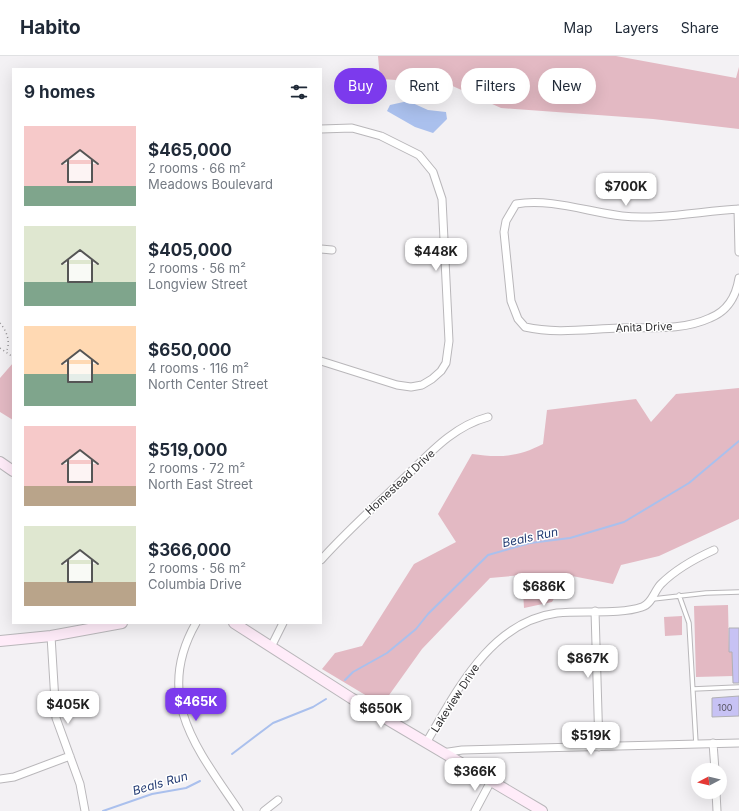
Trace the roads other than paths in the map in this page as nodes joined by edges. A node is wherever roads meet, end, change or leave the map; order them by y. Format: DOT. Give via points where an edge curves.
graph roads {
  1 [pos="322,129"];
  2 [pos="738,209"];
  3 [pos="322,249"];
  4 [pos="332,250"];
  5 [pos="739,252"];
  6 [pos="739,278"];
  7 [pos="322,361"];
  8 [pos="488,417"];
  9 [pos="0,462"];
  10 [pos="12,470"];
  11 [pos="714,550"];
  12 [pos="322,559"];
  13 [pos="739,592"];
  14 [pos="679,595"];
  15 [pos="652,599"];
  16 [pos="595,611"];
  17 [pos="117,624"];
  18 [pos="195,624"];
  19 [pos="236,624"];
  20 [pos="282,624"];
  21 [pos="51,636"];
  22 [pos="0,641"];
  23 [pos="271,647"];
  24 [pos="739,687"];
  25 [pos="694,689"];
  26 [pos="426,743"];
  27 [pos="713,743"];
  28 [pos="739,743"];
  29 [pos="696,744"];
  30 [pos="599,746"];
  31 [pos="442,753"];
  32 [pos="70,756"];
  33 [pos="714,763"];
  34 [pos="0,779"];
  35 [pos="491,781"];
  36 [pos="716,799"];
  37 [pos="278,800"];
  38 [pos="85,811"];
  39 [pos="239,811"];
  40 [pos="264,811"];
  41 [pos="476,811"];
  42 [pos="542,811"];
  43 [pos="717,811"];
  1 -- 7 [label="street" via="352,128 381,136 419,155 433,172 442,199 449,341 446,363 441,371 432,380 411,387"];
  2 -- 5 [label="street"];
  2 -- 6 [label="street, Anita Drive" via="634,216 545,203 516,204 506,221 504,238 510,302 525,327 556,330 691,324 711,318 728,306 734,298"];
  3 -- 4 [label="street"];
  8 -- 12 [label="street, Homestead Drive" via="466,425 444,440"];
  9 -- 10 [label="main road"];
  11 -- 15 [label="street, Lakeview Drive" via="672,573 656,589"];
  13 -- 14 [label="lane"];
  14 -- 15 [label="lane"];
  14 -- 25 [label="lane" via="689,623"];
  15 -- 16 [label="street, Lakeview Drive" via="644,607"];
  16 -- 26 [label="street, Lakeview Drive" via="555,614 534,620 496,643 480,658 467,676"];
  16 -- 30 [label="street"];
  17 -- 21 [label="main road"];
  18 -- 39 [label="street" via="181,656 178,677 179,699 184,720 194,740"];
  19 -- 23 [label="main road"];
  20 -- 23 [label="street"];
  21 -- 22 [label="main road"];
  21 -- 32 [label="street" via="54,705 58,725"];
  23 -- 26 [label="main road"];
  24 -- 25 [label="lane"];
  25 -- 29 [label="lane"];
  26 -- 31 [label="main road"];
  27 -- 28 [label="street"];
  27 -- 29 [label="street"];
  27 -- 33 [label="street"];
  29 -- 30 [label="street"];
  30 -- 31 [label="street" via="462,750"];
  31 -- 35 [label="main road"];
  32 -- 34 [label="street" via="14,777"];
  32 -- 38 [label="street" via="80,784"];
  35 -- 41 [label="street"];
  35 -- 42 [label="main road"];
  36 -- 43 [label="street"];
  37 -- 40 [label="street"];
}
